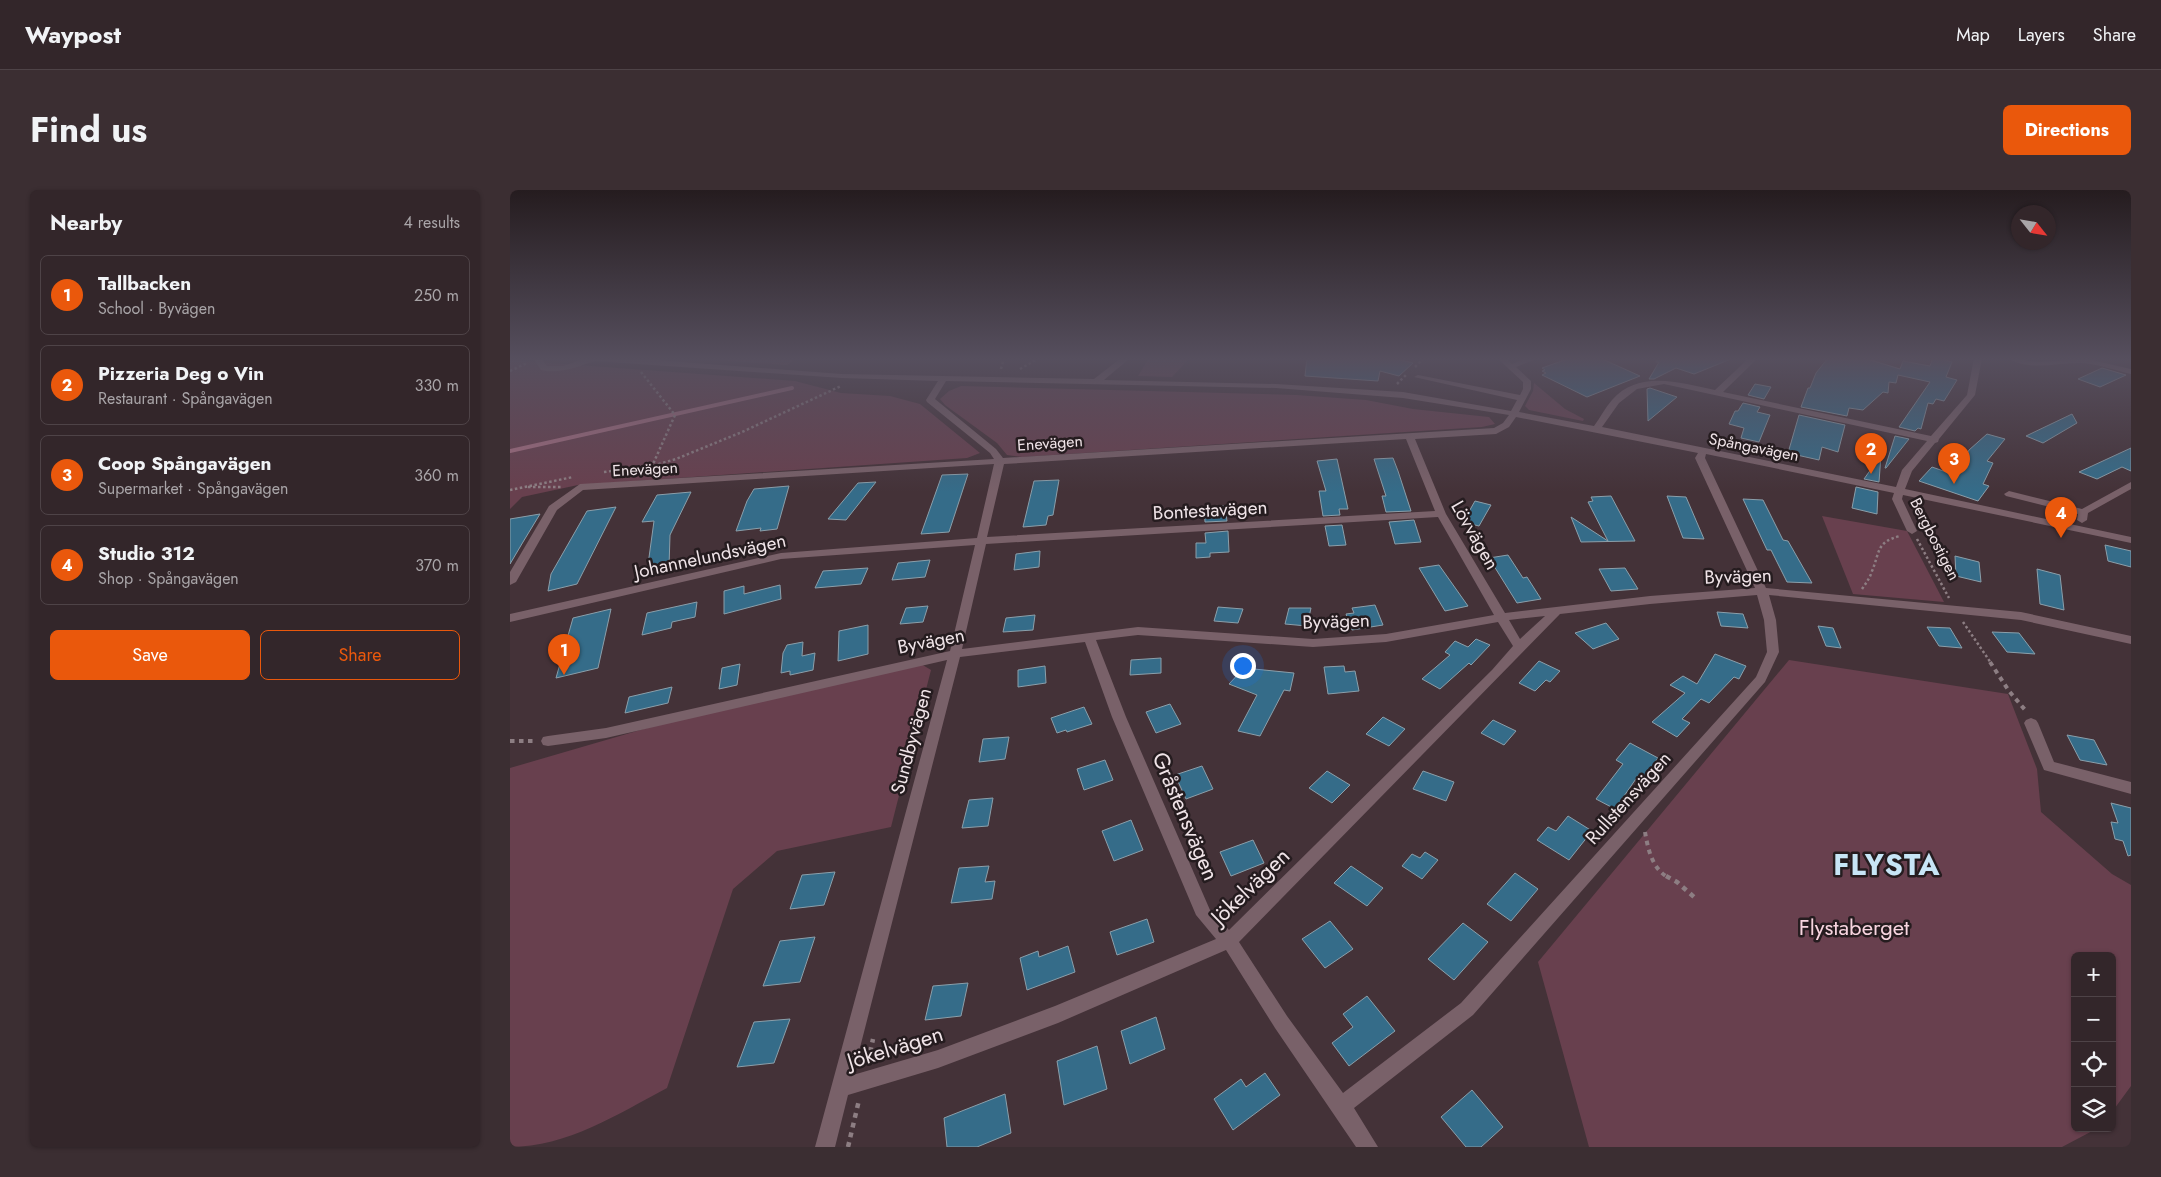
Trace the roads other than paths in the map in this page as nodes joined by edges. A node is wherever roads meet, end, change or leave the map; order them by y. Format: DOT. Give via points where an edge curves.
graph roads {
  1 [pos="933,403"];
  2 [pos="1455,403"];
  3 [pos="1520,403"];
  4 [pos="1615,403"];
  5 [pos="1762,403"];
  6 [pos="1965,403"];
  7 [pos="1514,414"];
  8 [pos="1596,429"];
  9 [pos="1409,436"];
  10 [pos="1935,440"];
  11 [pos="1703,452"];
  12 [pos="1000,461"];
  13 [pos="2131,485"];
  14 [pos="1900,492"];
  15 [pos="2009,494"];
  16 [pos="2083,512"];
  17 [pos="1441,514"];
  18 [pos="2081,528"];
  19 [pos="1912,532"];
  20 [pos="2131,540"];
  21 [pos="980,541"];
  22 [pos="510,582"];
  23 [pos="1762,591"];
  24 [pos="1556,612"];
  25 [pos="510,618"];
  26 [pos="1503,618"];
  27 [pos="1089,637"];
  28 [pos="2131,640"];
  29 [pos="1519,647"];
  30 [pos="955,654"];
  31 [pos="2031,723"];
  32 [pos="548,742"];
  33 [pos="2131,788"];
  34 [pos="1229,941"];
  35 [pos="840,1088"];
  36 [pos="1341,1106"];
  37 [pos="825,1147"];
  38 [pos="1368,1147"];
  1 -- 12 [label="street" via="993,451"];
  2 -- 7 [label="street, Spångavägen"];
  3 -- 7 [label="street"];
  4 -- 8 [label="street"];
  5 -- 10 [label="street"];
  6 -- 10 [label="street, Bergbostigen"];
  7 -- 8 [label="street, Spångavägen"];
  7 -- 9 [label="street, Enevägen" via="1506,425 1496,430"];
  8 -- 11 [label="street, Spångavägen"];
  9 -- 12 [label="street, Enevägen"];
  9 -- 17 [label="street, Lövvägen"];
  10 -- 14 [label="street, Bergbostigen" via="1907,470"];
  11 -- 14 [label="street, Spångavägen"];
  11 -- 23 [label="street, Rullstensvägen" via="1700,458"];
  12 -- 21 [label="street, Sundbyvägen"];
  12 -- 22 [label="street, Enevägen" via="580,487 553,508"];
  13 -- 16 [label="street"];
  14 -- 18 [label="street, Spångavägen"];
  14 -- 19 [label="street, Bergbostigen" via="1897,499"];
  15 -- 16 [label="street"];
  16 -- 18 [label="street"];
  17 -- 21 [label="street, Bontestavägen"];
  17 -- 26 [label="street, Lövvägen"];
  18 -- 20 [label="street, Spångavägen"];
  21 -- 25 [label="street, Johannelundsvägen" via="781,556"];
  21 -- 30 [label="street, Sundbyvägen"];
  23 -- 24 [label="street, Byvägen"];
  23 -- 28 [label="street, Byvägen" via="2020,616"];
  23 -- 36 [label="street, Rullstensvägen" via="1770,620 1773,652 1761,679 1466,1009"];
  24 -- 26 [label="street, Byvägen"];
  24 -- 29 [label="street, Jökelvägen"];
  26 -- 27 [label="street, Byvägen" via="1386,638 1313,643 1138,631"];
  26 -- 29 [label="street, Lövvägen"];
  27 -- 30 [label="street, Byvägen"];
  27 -- 34 [label="street, Gråstensvägen" via="1119,717 1204,915"];
  29 -- 34 [label="street, Jökelvägen"];
  30 -- 32 [label="street, Byvägen" via="606,733"];
  30 -- 35 [label="street, Sundbyvägen"];
  31 -- 33 [label="street" via="2049,766"];
  34 -- 35 [label="street, Jökelvägen" via="1003,1035 938,1059"];
  34 -- 36 [label="street, Gråstensvägen"];
  35 -- 37 [label="street, Sundbyvägen"];
  36 -- 38 [label="street, Gråstensvägen"];
}
